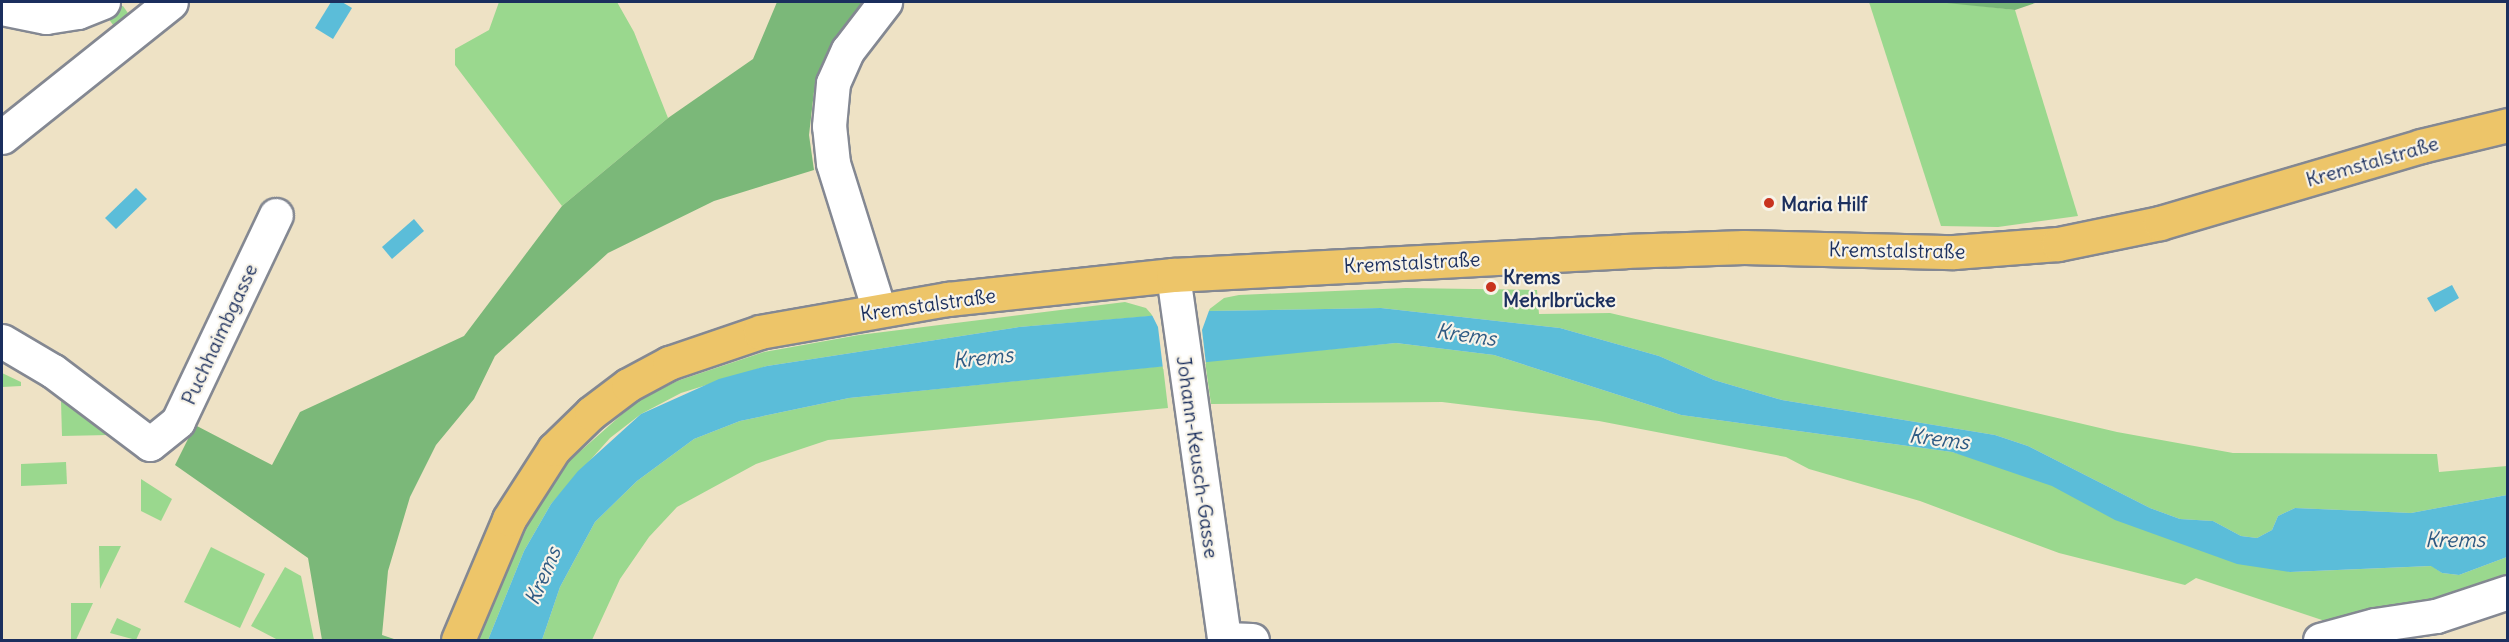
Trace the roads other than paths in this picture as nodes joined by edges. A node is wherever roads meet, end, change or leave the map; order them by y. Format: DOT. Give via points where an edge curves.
graph roads {
  1 [pos="103,2"];
  2 [pos="885,2"];
  3 [pos="155,5"];
  4 [pos="2,8"];
  5 [pos="2508,125"];
  6 [pos="2,137"];
  7 [pos="276,215"];
  8 [pos="1175,288"];
  9 [pos="879,310"];
  10 [pos="2,341"];
  11 [pos="2508,592"];
  12 [pos="2421,630"];
  13 [pos="458,640"];
  14 [pos="1233,640"];
  15 [pos="2320,640"];
  1 -- 4 [label="street" via="78,12 46,17"];
  2 -- 9 [label="street" via="848,50 833,83 829,126 832,163 871,273"];
  3 -- 6 [label="street"];
  5 -- 8 [label="main road, Kremstalstraße" via="2421,146 2160,223 2058,244 1954,252 1744,247 1649,250"];
  7 -- 10 [label="street, Puchhaimbgasse" via="178,422 150,444 53,371"];
  8 -- 9 [label="main road, Kremstalstraße"];
  8 -- 14 [label="street, Johann-Keusch-Gasse" via="1189,406"];
  9 -- 13 [label="main road, Kremstalstraße" via="760,332 710,347 628,385 591,413 554,449 509,519"];
  11 -- 12 [label="street" via="2436,616"];
  12 -- 15 [label="street"];
}
